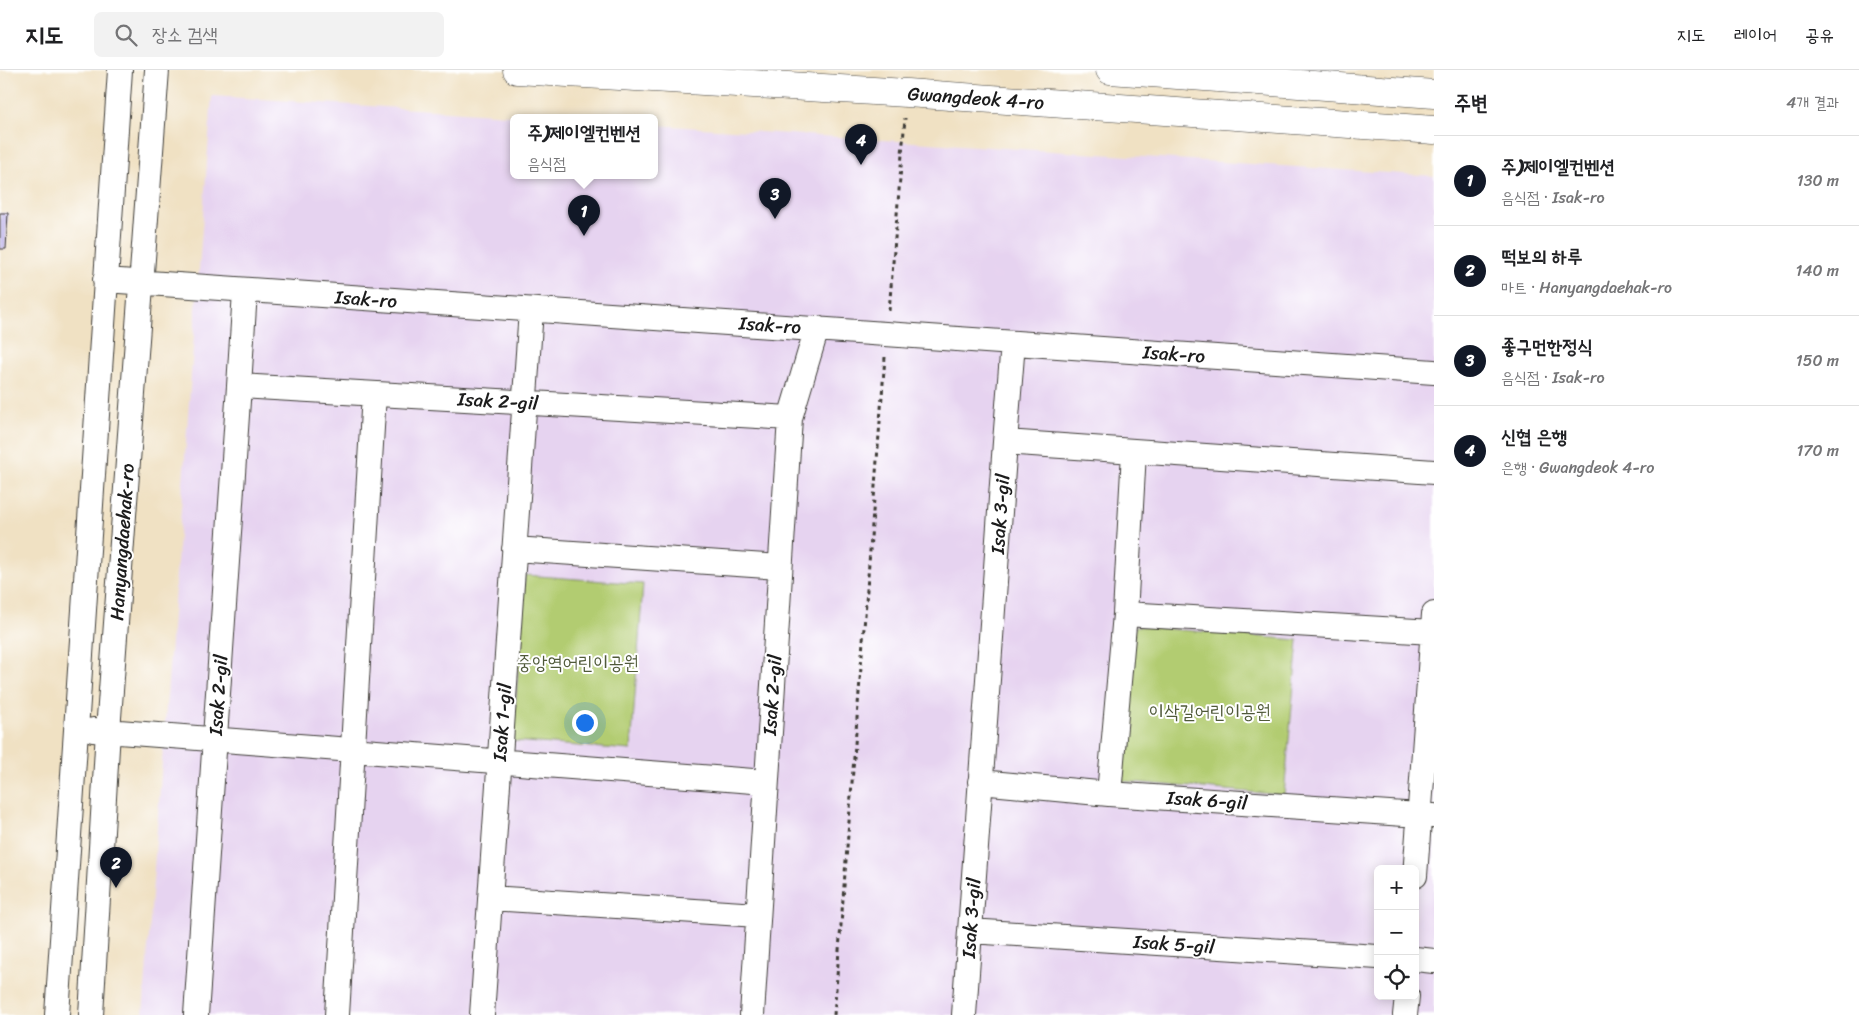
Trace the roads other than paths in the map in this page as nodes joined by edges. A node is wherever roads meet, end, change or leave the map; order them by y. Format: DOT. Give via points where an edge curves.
graph roads {
  1 [pos="120,70"];
  2 [pos="156,70"];
  3 [pos="517,70"];
  4 [pos="1110,70"];
  5 [pos="1434,94"];
  6 [pos="1434,130"];
  7 [pos="105,280"];
  8 [pos="142,284"];
  9 [pos="246,290"];
  10 [pos="531,310"];
  11 [pos="817,328"];
  12 [pos="1012,343"];
  13 [pos="1434,372"];
  14 [pos="239,386"];
  15 [pos="374,394"];
  16 [pos="524,402"];
  17 [pos="790,418"];
  18 [pos="1005,442"];
  19 [pos="1134,452"];
  20 [pos="1434,472"];
  21 [pos="514,550"];
  22 [pos="780,567"];
  23 [pos="1125,614"];
  24 [pos="1433,623"];
  25 [pos="77,730"];
  26 [pos="108,731"];
  27 [pos="216,740"];
  28 [pos="353,751"];
  29 [pos="499,761"];
  30 [pos="766,782"];
  31 [pos="980,782"];
  32 [pos="1109,794"];
  33 [pos="1427,815"];
  34 [pos="1417,865"];
  35 [pos="490,898"];
  36 [pos="758,915"];
  37 [pos="970,931"];
  38 [pos="1374,957"];
  39 [pos="1419,959"];
  40 [pos="1434,961"];
  41 [pos="1407,1000"];
  42 [pos="57,1015"];
  43 [pos="91,1015"];
  44 [pos="196,1015"];
  45 [pos="337,1015"];
  46 [pos="482,1015"];
  47 [pos="752,1015"];
  48 [pos="964,1015"];
  49 [pos="1405,1015"];
  1 -- 7 [label="street, Hanyangdaehak-ro"];
  2 -- 8 [label="street, Hanyangdaehak-ro"];
  3 -- 6 [label="main road, Gwangdeok 4-ro" via="907,93"];
  4 -- 5 [label="main road"];
  7 -- 8 [label="street, Isak-ro"];
  7 -- 25 [label="street, Hanyangdaehak-ro"];
  8 -- 9 [label="street, Isak-ro"];
  8 -- 26 [label="street, Hanyangdaehak-ro"];
  9 -- 10 [label="street, Isak-ro"];
  9 -- 14 [label="street"];
  10 -- 11 [label="street, Isak-ro"];
  10 -- 16 [label="street, Isak 1-gil"];
  11 -- 12 [label="street, Isak-ro"];
  11 -- 17 [label="street"];
  12 -- 13 [label="street, Isak-ro"];
  12 -- 18 [label="street, Isak 3-gil"];
  14 -- 15 [label="street, Isak 2-gil"];
  14 -- 27 [label="street, Isak 2-gil"];
  15 -- 16 [label="street, Isak 2-gil"];
  15 -- 28 [label="street"];
  16 -- 17 [label="street, Isak 2-gil"];
  16 -- 21 [label="street, Isak 1-gil"];
  17 -- 22 [label="street, Isak 2-gil"];
  18 -- 19 [label="street"];
  18 -- 31 [label="street, Isak 3-gil"];
  19 -- 20 [label="street"];
  19 -- 23 [label="street"];
  21 -- 22 [label="street"];
  21 -- 29 [label="street, Isak 1-gil"];
  22 -- 30 [label="street, Isak 2-gil"];
  23 -- 24 [label="street"];
  23 -- 32 [label="street"];
  24 -- 33 [label="street"];
  25 -- 26 [label="street"];
  25 -- 42 [label="street, Hanyangdaehak-ro"];
  26 -- 27 [label="street"];
  26 -- 43 [label="street, Hanyangdaehak-ro"];
  27 -- 28 [label="street"];
  27 -- 44 [label="street, Isak 2-gil"];
  28 -- 29 [label="street"];
  28 -- 45 [label="street"];
  29 -- 30 [label="street"];
  29 -- 35 [label="street, Isak 1-gil"];
  30 -- 36 [label="street, Isak 2-gil"];
  31 -- 32 [label="street, Isak 6-gil"];
  31 -- 37 [label="street, Isak 3-gil"];
  32 -- 33 [label="street, Isak 6-gil"];
  33 -- 34 [label="street"];
  35 -- 36 [label="street"];
  35 -- 46 [label="street, Isak 1-gil"];
  36 -- 47 [label="street, Isak 2-gil"];
  37 -- 38 [label="street, Isak 5-gil"];
  37 -- 48 [label="street, Isak 3-gil"];
  39 -- 40 [label="street"];
  41 -- 49 [label="street"];
}
